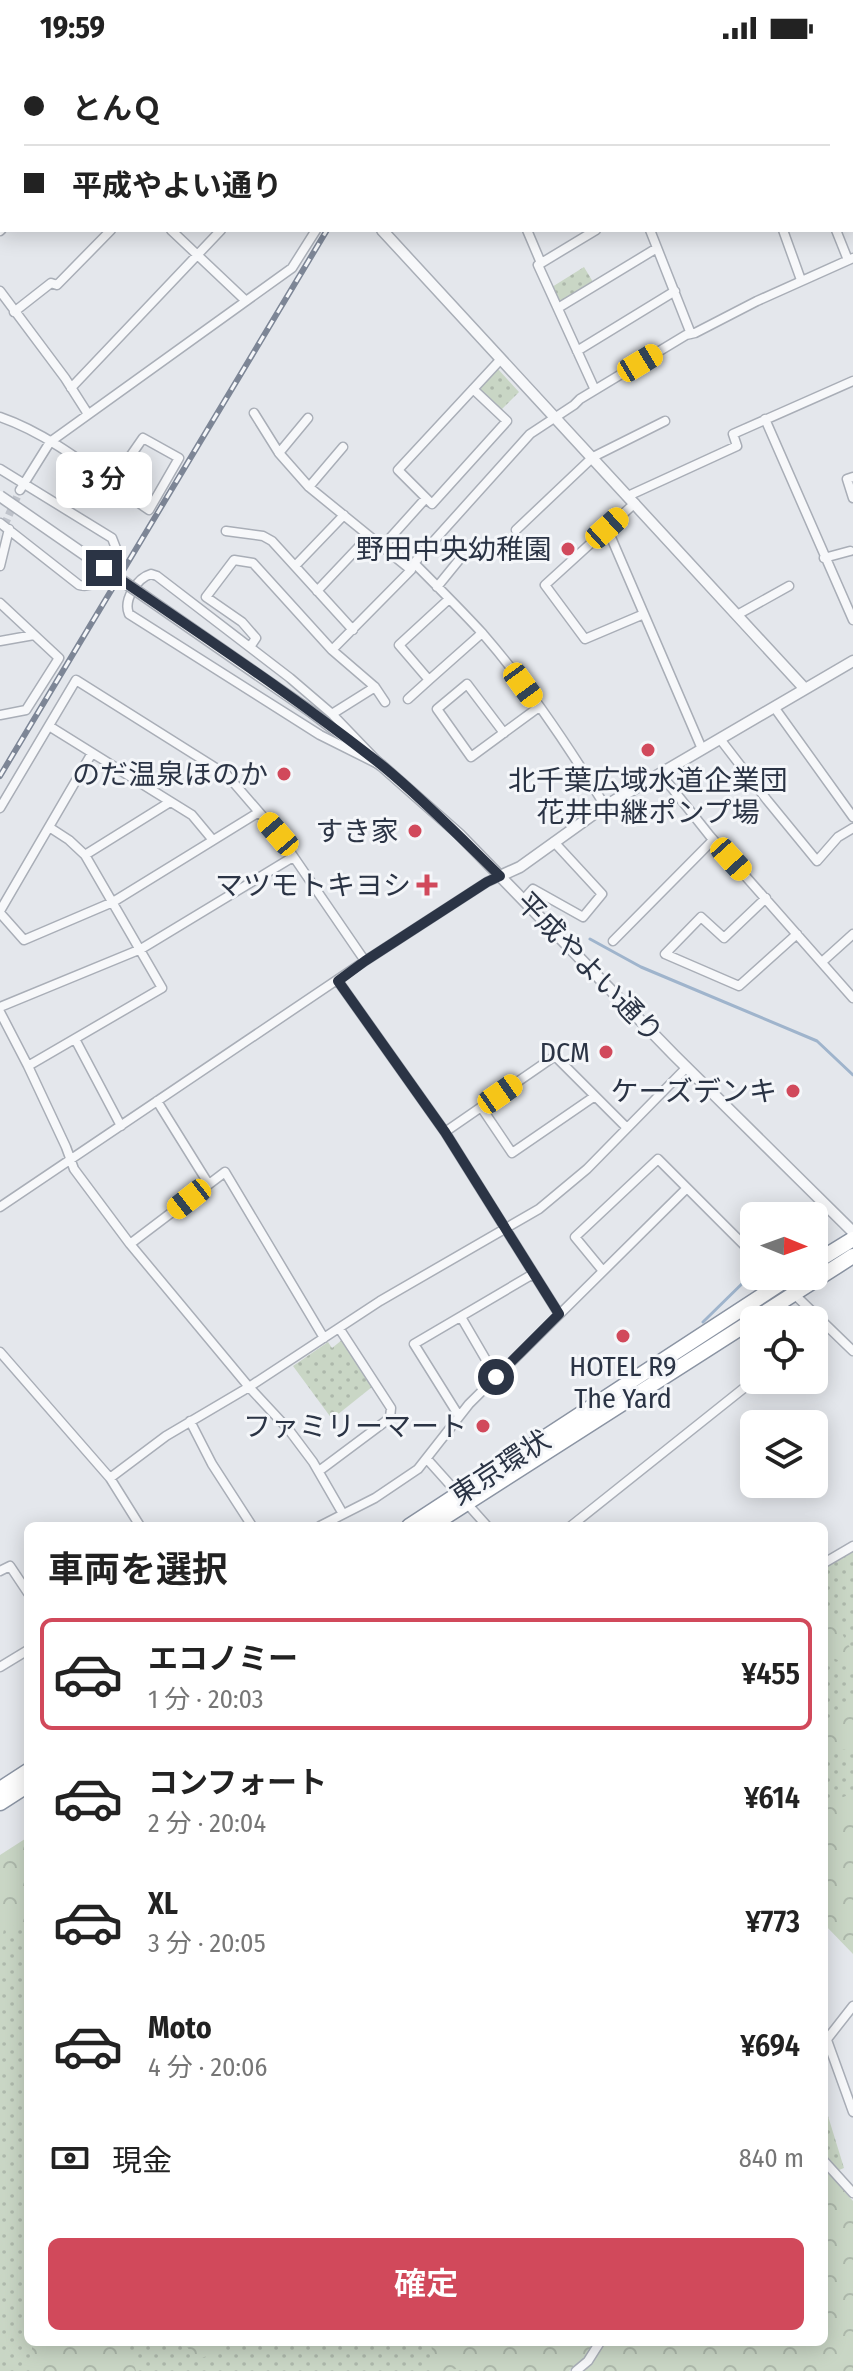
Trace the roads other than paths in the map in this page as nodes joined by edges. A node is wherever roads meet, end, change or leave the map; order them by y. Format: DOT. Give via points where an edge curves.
graph roads {
  1 [pos="109,232"];
  2 [pos="173,232"];
  3 [pos="219,232"];
  4 [pos="315,232"];
  5 [pos="384,232"];
  6 [pos="528,232"];
  7 [pos="590,232"];
  8 [pos="651,232"];
  9 [pos="784,232"];
  10 [pos="837,232"];
  11 [pos="657,248"];
  12 [pos="197,255"];
  13 [pos="850,259"];
  14 [pos="541,263"];
  15 [pos="801,280"];
  16 [pos="675,291"];
  17 [pos="1,296"];
  18 [pos="246,301"];
  19 [pos="558,308"];
  20 [pos="14,312"];
  21 [pos="691,334"];
  22 [pos="577,351"];
  23 [pos="501,359"];
  24 [pos="853,381"];
  25 [pos="71,388"];
  26 [pos="473,389"];
  27 [pos="595,390"];
  28 [pos="254,413"];
  29 [pos="88,414"];
  30 [pos="555,416"];
  31 [pos="0,417"];
  32 [pos="308,418"];
  33 [pos="765,419"];
  34 [pos="665,421"];
  35 [pos="50,442"];
  36 [pos="343,447"];
  37 [pos="279,453"];
  38 [pos="593,457"];
  39 [pos="0,469"];
  40 [pos="853,477"];
  41 [pos="111,484"];
  42 [pos="22,487"];
  43 [pos="309,487"];
  44 [pos="0,496"];
  45 [pos="426,498"];
  46 [pos="853,498"];
  47 [pos="631,499"];
  48 [pos="344,515"];
  49 [pos="0,523"];
  50 [pos="607,528"];
  51 [pos="9,529"];
  52 [pos="516,530"];
  53 [pos="226,531"];
  54 [pos="369,536"];
  55 [pos="382,547"];
  56 [pos="850,551"];
  57 [pos="824,558"];
  58 [pos="459,560"];
  59 [pos="0,566"];
  60 [pos="295,566"];
  61 [pos="412,566"];
  62 [pos="789,586"];
  63 [pos="437,587"];
  64 [pos="317,591"];
  65 [pos="449,599"];
  66 [pos="0,603"];
  67 [pos="644,614"];
  68 [pos="737,615"];
  69 [pos="853,620"];
  70 [pos="353,630"];
  71 [pos="482,633"];
  72 [pos="34,635"];
  73 [pos="0,641"];
  74 [pos="250,647"];
  75 [pos="332,650"];
  76 [pos="853,661"];
  77 [pos="429,680"];
  78 [pos="375,687"];
  79 [pos="805,689"];
  80 [pos="408,699"];
  81 [pos="385,702"];
  82 [pos="539,707"];
  83 [pos="774,707"];
  84 [pos="332,714"];
  85 [pos="0,715"];
  86 [pos="49,726"];
  87 [pos="504,733"];
  88 [pos="720,739"];
  89 [pos="702,749"];
  90 [pos="92,753"];
  91 [pos="382,766"];
  92 [pos="660,773"];
  93 [pos="170,802"];
  94 [pos="605,806"];
  95 [pos="0,808"];
  96 [pos="259,812"];
  97 [pos="853,817"];
  98 [pos="49,827"];
  99 [pos="853,828"];
  100 [pos="212,839"];
  101 [pos="713,840"];
  102 [pos="554,842"];
  103 [pos="85,855"];
  104 [pos="293,857"];
  105 [pos="500,876"];
  106 [pos="766,898"];
  107 [pos="524,899"];
  108 [pos="113,902"];
  109 [pos="0,912"];
  110 [pos="797,934"];
  111 [pos="853,934"];
  112 [pos="613,941"];
  113 [pos="141,949"];
  114 [pos="365,961"];
  115 [pos="822,962"];
  116 [pos="338,981"];
  117 [pos="853,998"];
  118 [pos="0,1010"];
  119 [pos="75,1039"];
  120 [pos="28,1066"];
  121 [pos="687,1067"];
  122 [pos="595,1096"];
  123 [pos="157,1101"];
  124 [pos="481,1107"];
  125 [pos="121,1126"];
  126 [pos="627,1128"];
  127 [pos="445,1132"];
  128 [pos="71,1160"];
  129 [pos="208,1183"];
  130 [pos="686,1189"];
  131 [pos="0,1207"];
  132 [pos="505,1230"];
  133 [pos="853,1232"];
  134 [pos="853,1239"];
  135 [pos="740,1241"];
  136 [pos="130,1244"];
  137 [pos="828,1254"];
  138 [pos="853,1256"];
  139 [pos="603,1271"];
  140 [pos="533,1274"];
  141 [pos="766,1290"];
  142 [pos="790,1290"];
  143 [pos="793,1294"];
  144 [pos="805,1306"];
  145 [pos="559,1314"];
  146 [pos="461,1317"];
  147 [pos="339,1328"];
  148 [pos="828,1328"];
  149 [pos="324,1338"];
  150 [pos="853,1351"];
  151 [pos="0,1352"];
  152 [pos="496,1377"];
  153 [pos="249,1387"];
  154 [pos="740,1391"];
  155 [pos="459,1416"];
  156 [pos="190,1421"];
  157 [pos="427,1459"];
  158 [pos="319,1471"];
  159 [pos="110,1478"];
  160 [pos="462,1499"];
  161 [pos="343,1514"];
  162 [pos="138,1522"];
  163 [pos="249,1522"];
  164 [pos="328,1522"];
  165 [pos="417,1522"];
  166 [pos="436,1522"];
  167 [pos="483,1522"];
  168 [pos="576,1522"];
  169 [pos="853,1546"];
  170 [pos="828,1561"];
  171 [pos="0,1571"];
  172 [pos="24,1587"];
  173 [pos="24,1652"];
  174 [pos="0,1667"];
  175 [pos="24,1774"];
  176 [pos="24,1788"];
  177 [pos="0,1789"];
  178 [pos="0,1803"];
  179 [pos="853,2006"];
  180 [pos="828,2039"];
  181 [pos="828,2047"];
  182 [pos="853,2112"];
  183 [pos="828,2165"];
  184 [pos="853,2193"];
  185 [pos="597,2346"];
  186 [pos="576,2371"];
  1 -- 20 [label="street" via="57,285 51,283"];
  2 -- 12 [label="street"];
  3 -- 12 [label="street"];
  4 -- 18 [label="street" via="292,268"];
  5 -- 23 [label="street"];
  6 -- 14 [label="street"];
  7 -- 14 [label="street"];
  8 -- 11 [label="street"];
  9 -- 15 [label="street"];
  10 -- 13 [label="street"];
  11 -- 16 [label="street"];
  11 -- 19 [label="street"];
  12 -- 18 [label="street"];
  12 -- 25 [label="street"];
  13 -- 15 [label="street"];
  14 -- 19 [label="street"];
  15 -- 21 [label="street"];
  16 -- 21 [label="street"];
  16 -- 22 [label="street"];
  17 -- 20 [label="street"];
  18 -- 29 [label="street"];
  19 -- 22 [label="street"];
  20 -- 25 [label="street"];
  21 -- 27 [label="street"];
  22 -- 27 [label="street"];
  23 -- 26 [label="street"];
  23 -- 30 [label="street"];
  24 -- 33 [label="street"];
  25 -- 29 [label="street"];
  26 -- 45 [label="street" via="398,470"];
  26 -- 45 [label="street" via="507,421 432,504"];
  27 -- 30 [label="street"];
  28 -- 37 [label="street"];
  29 -- 35 [label="street"];
  30 -- 38 [label="street"];
  30 -- 61 [label="street" via="530,434"];
  31 -- 35 [label="street"];
  32 -- 37 [label="street"];
  33 -- 47 [label="street" via="733,434 737,446"];
  33 -- 57 [label="street"];
  34 -- 38 [label="street"];
  35 -- 41 [label="street"];
  35 -- 42 [label="street"];
  36 -- 43 [label="street"];
  37 -- 43 [label="street"];
  38 -- 47 [label="street"];
  38 -- 52 [label="street"];
  39 -- 42 [label="street"];
  40 -- 46 [label="street" via="847,479"];
  41 -- 41 [label="street" via="149,510 179,458 143,438"];
  42 -- 51 [label="street" via="112,538 117,551 98,583 85,587"];
  43 -- 48 [label="street"];
  44 -- 91 [label="street, 平成やよい通り, bridge"];
  45 -- 55 [label="street"];
  47 -- 50 [label="street"];
  47 -- 68 [label="street"];
  48 -- 54 [label="street"];
  48 -- 60 [label="street"];
  49 -- 51 [label="street"];
  50 -- 67 [label="street"];
  50 -- 67 [label="street" via="545,585 585,639"];
  51 -- 59 [label="street"];
  53 -- 60 [label="street" via="263,536"];
  54 -- 55 [label="street"];
  54 -- 64 [label="street"];
  55 -- 61 [label="street"];
  56 -- 57 [label="street"];
  57 -- 69 [label="street"];
  58 -- 63 [label="street"];
  60 -- 64 [label="street"];
  61 -- 63 [label="street"];
  61 -- 70 [label="street"];
  62 -- 68 [label="street"];
  63 -- 65 [label="street"];
  64 -- 70 [label="street"];
  65 -- 71 [label="street"];
  65 -- 77 [label="street" via="399,645"];
  66 -- 72 [label="street"];
  67 -- 89 [label="street"];
  68 -- 79 [label="street"];
  70 -- 75 [label="street"];
  71 -- 77 [label="street"];
  71 -- 82 [label="street"];
  72 -- 73 [label="street"];
  72 -- 85 [label="street" via="59,658 26,710"];
  74 -- 75 [label="street" via="256,638 242,622 206,597 234,560 253,563"];
  74 -- 84 [label="street"];
  74 -- 91 [label="street" via="157,576 141,578 127,602 134,618 320,735"];
  75 -- 78 [label="street"];
  76 -- 79 [label="street"];
  77 -- 80 [label="street"];
  78 -- 81 [label="street"];
  78 -- 84 [label="street"];
  79 -- 83 [label="street"];
  82 -- 87 [label="street"];
  82 -- 94 [label="street"];
  83 -- 88 [label="street"];
  83 -- 97 [label="street"];
  84 -- 91 [label="street"];
  86 -- 90 [label="street"];
  86 -- 95 [label="street"];
  86 -- 96 [label="street" via="76,680 227,775"];
  87 -- 87 [label="street" via="471,757 437,709 467,684"];
  88 -- 89 [label="street"];
  88 -- 99 [label="street" via="817,861"];
  89 -- 92 [label="street"];
  90 -- 93 [label="street"];
  90 -- 98 [label="street"];
  91 -- 105 [label="street, 平成やよい通り"];
  92 -- 94 [label="street"];
  92 -- 101 [label="street"];
  93 -- 100 [label="street" via="192,815"];
  93 -- 103 [label="street"];
  94 -- 102 [label="street"];
  96 -- 100 [label="street"];
  96 -- 104 [label="street"];
  98 -- 103 [label="street"];
  98 -- 109 [label="street"];
  100 -- 108 [label="street"];
  101 -- 106 [label="street"];
  101 -- 112 [label="street"];
  102 -- 105 [label="street"];
  102 -- 107 [label="street" via="602,894 583,917 533,889"];
  103 -- 108 [label="street"];
  104 -- 113 [label="street"];
  104 -- 114 [label="street"];
  105 -- 107 [label="street, 平成やよい通り"];
  105 -- 114 [label="street"];
  106 -- 110 [label="street"];
  106 -- 110 [label="street" via="724,938 701,917 665,954 739,986"];
  107 -- 121 [label="street, 平成やよい通り"];
  108 -- 109 [label="street" via="24,940"];
  108 -- 113 [label="street"];
  110 -- 115 [label="street"];
  111 -- 115 [label="street"];
  113 -- 118 [label="street"];
  113 -- 119 [label="street" via="162,988"];
  114 -- 116 [label="street"];
  115 -- 117 [label="street"];
  116 -- 123 [label="street"];
  116 -- 127 [label="street"];
  118 -- 120 [label="street"];
  119 -- 120 [label="street"];
  119 -- 125 [label="street"];
  120 -- 128 [label="street"];
  121 -- 126 [label="street"];
  121 -- 133 [label="street, 平成やよい通り"];
  122 -- 124 [label="street" via="555,1056"];
  122 -- 124 [label="street" via="512,1153"];
  122 -- 126 [label="street"];
  123 -- 125 [label="street"];
  123 -- 129 [label="street"];
  124 -- 127 [label="street"];
  125 -- 128 [label="street"];
  126 -- 132 [label="street" via="560,1193"];
  127 -- 132 [label="street"];
  128 -- 131 [label="street"];
  128 -- 136 [label="street"];
  129 -- 136 [label="street"];
  129 -- 149 [label="street" via="225,1172"];
  130 -- 135 [label="street"];
  130 -- 139 [label="street"];
  130 -- 139 [label="street" via="658,1159 575,1237"];
  132 -- 140 [label="street"];
  132 -- 147 [label="street"];
  134 -- 137 [label="highway"];
  136 -- 153 [label="street"];
  138 -- 143 [label="highway, 東京環状"];
  139 -- 145 [label="street"];
  140 -- 145 [label="street"];
  140 -- 146 [label="street"];
  141 -- 160 [label="highway, 東京環状"];
  142 -- 143 [label="street"];
  143 -- 144 [label="street"];
  143 -- 160 [label="highway, 東京環状"];
  145 -- 152 [label="street"];
  146 -- 152 [label="street"];
  146 -- 155 [label="street" via="414,1344"];
  147 -- 149 [label="street"];
  147 -- 158 [label="street" via="392,1414"];
  148 -- 150 [label="street"];
  149 -- 153 [label="street"];
  151 -- 159 [label="street"];
  152 -- 155 [label="street"];
  153 -- 156 [label="street"];
  153 -- 158 [label="street"];
  154 -- 168 [label="street"];
  155 -- 157 [label="street"];
  156 -- 159 [label="street"];
  156 -- 163 [label="street"];
  157 -- 160 [label="street"];
  157 -- 161 [label="street" via="398,1484"];
  158 -- 161 [label="street"];
  159 -- 162 [label="street"];
  160 -- 165 [label="highway, 東京環状"];
  160 -- 166 [label="highway, 東京環状"];
  160 -- 167 [label="street"];
  161 -- 164 [label="street"];
  169 -- 170 [label="street"];
  171 -- 172 [label="street" via="10,1566"];
  173 -- 174 [label="street"];
  175 -- 177 [label="highway"];
  176 -- 178 [label="highway"];
  179 -- 180 [label="street"];
  181 -- 182 [label="street"];
  183 -- 184 [label="street"];
  185 -- 186 [label="street"];
}
